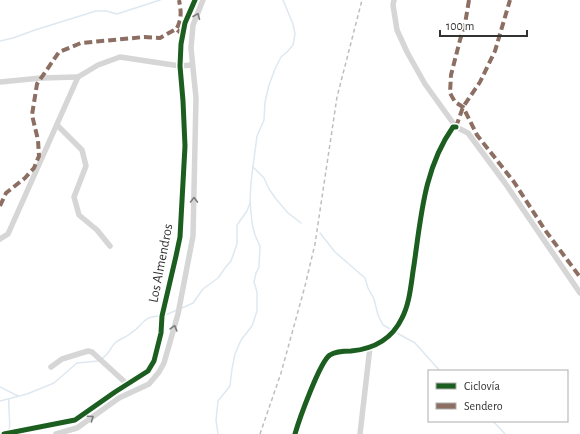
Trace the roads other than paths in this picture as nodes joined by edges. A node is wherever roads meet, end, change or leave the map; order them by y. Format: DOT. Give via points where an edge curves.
graph roads {
  1 [pos="195,0"];
  2 [pos="203,0"];
  3 [pos="394,0"];
  4 [pos="192,65"];
  5 [pos="180,66"];
  6 [pos="78,77"];
  7 [pos="0,82"];
  8 [pos="57,125"];
  9 [pos="456,127"];
  10 [pos="0,240"];
  11 [pos="110,246"];
  12 [pos="580,293"];
  13 [pos="370,348"];
  14 [pos="51,366"];
  15 [pos="137,378"];
  16 [pos="127,384"];
  17 [pos="145,385"];
  18 [pos="4,434"];
  19 [pos="56,434"];
  20 [pos="294,434"];
  21 [pos="360,434"];
  1 -- 5 [label="street, Los Almendros" via="183,30"];
  4 -- 2 [label="street, Los Almendros, one-way" via="192,33"];
  3 -- 9 [label="street" via="397,30 407,52"];
  4 -- 5 [label="street"];
  17 -- 4 [label="street, Los Almendros, one-way" via="156,377 164,363 178,314 193,236 196,98"];
  5 -- 6 [label="street" via="120,57 98,65"];
  5 -- 15 [label="street, Los Almendros" via="185,146 180,237 154,361 148,371"];
  6 -- 7 [label="street"];
  6 -- 8 [label="street"];
  8 -- 10 [label="street" via="8,234"];
  8 -- 11 [label="street" via="82,150 86,166 74,197 79,215 97,230"];
  9 -- 12 [label="street" via="468,133"];
  9 -- 13 [label="street" via="453,127 438,150 428,179 402,319 392,333"];
  13 -- 20 [label="street" via="329,355 319,370"];
  13 -- 21 [label="street"];
  14 -- 16 [label="street" via="62,359 92,352"];
  15 -- 16 [label="street, Los Almendros"];
  15 -- 17 [label="street"];
  16 -- 18 [label="street, Los Almendros" via="75,420"];
  19 -- 17 [label="street, Los Almendros, one-way" via="77,428 119,398"];
}
